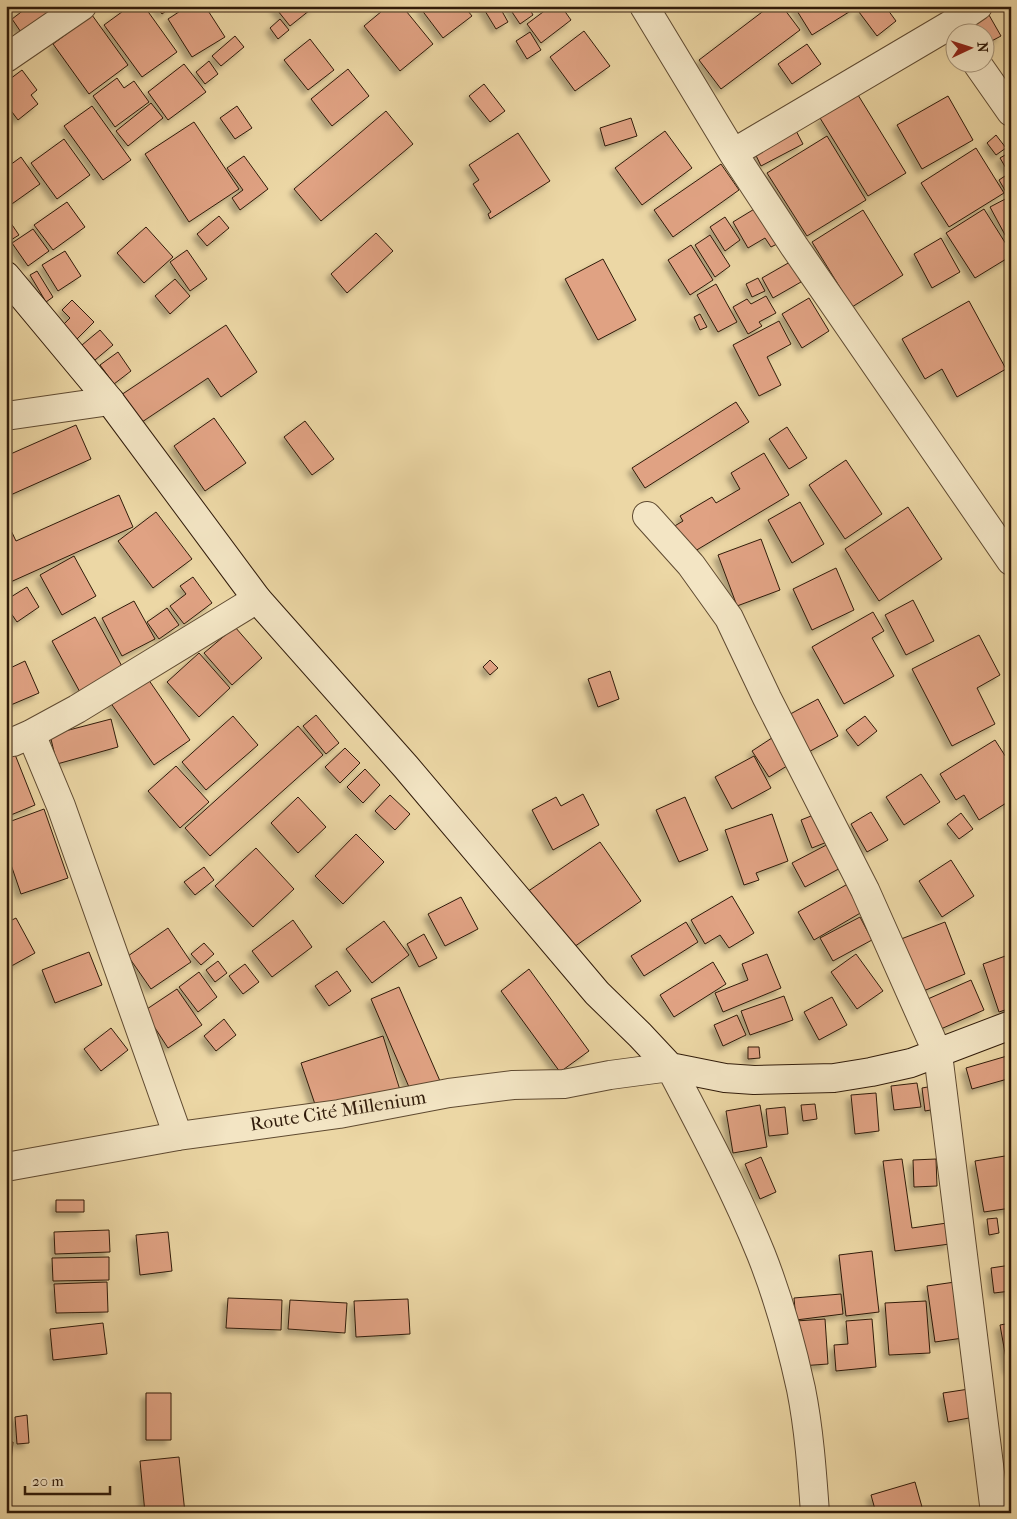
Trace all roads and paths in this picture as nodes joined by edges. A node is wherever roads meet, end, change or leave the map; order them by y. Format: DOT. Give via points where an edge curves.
graph roads {
  1 [pos="82,6"];
  2 [pos="644,6"];
  3 [pos="978,6"];
  4 [pos="948,21"];
  5 [pos="6,58"];
  6 [pos="983,72"];
  7 [pos="1011,112"];
  8 [pos="733,153"];
  9 [pos="6,276"];
  10 [pos="110,401"];
  11 [pos="6,416"];
  12 [pos="647,516"];
  13 [pos="1011,561"];
  14 [pos="256,599"];
  15 [pos="18,738"];
  16 [pos="1011,1025"];
  17 [pos="938,1054"];
  18 [pos="670,1066"];
  19 [pos="178,1136"];
  20 [pos="12,1161"];
  21 [pos="815,1513"];
  22 [pos="995,1513"];
  1 -- 5 [label="street"];
  2 -- 8 [label="street"];
  3 -- 4 [label="street"];
  4 -- 8 [label="street"];
  6 -- 7 [label="street"];
  8 -- 13 [label="street"];
  9 -- 10 [label="street"];
  10 -- 11 [label="street"];
  10 -- 14 [label="street"];
  12 -- 17 [label="street" via="692,565 729,618 865,890"];
  14 -- 15 [label="street" via="77,709"];
  14 -- 18 [label="street" via="406,766 597,993"];
  15 -- 19 [label="street" via="61,806"];
  16 -- 17 [label="street"];
  17 -- 18 [label="street" via="871,1072 800,1080 725,1078"];
  17 -- 22 [label="street"];
  18 -- 19 [label="street, Route Cité Millenium" via="564,1084 513,1085 448,1092 338,1114"];
  18 -- 21 [label="street" via="737,1197 762,1256 782,1317 801,1389"];
  19 -- 20 [label="street, Route Cité Millenium"];
}
